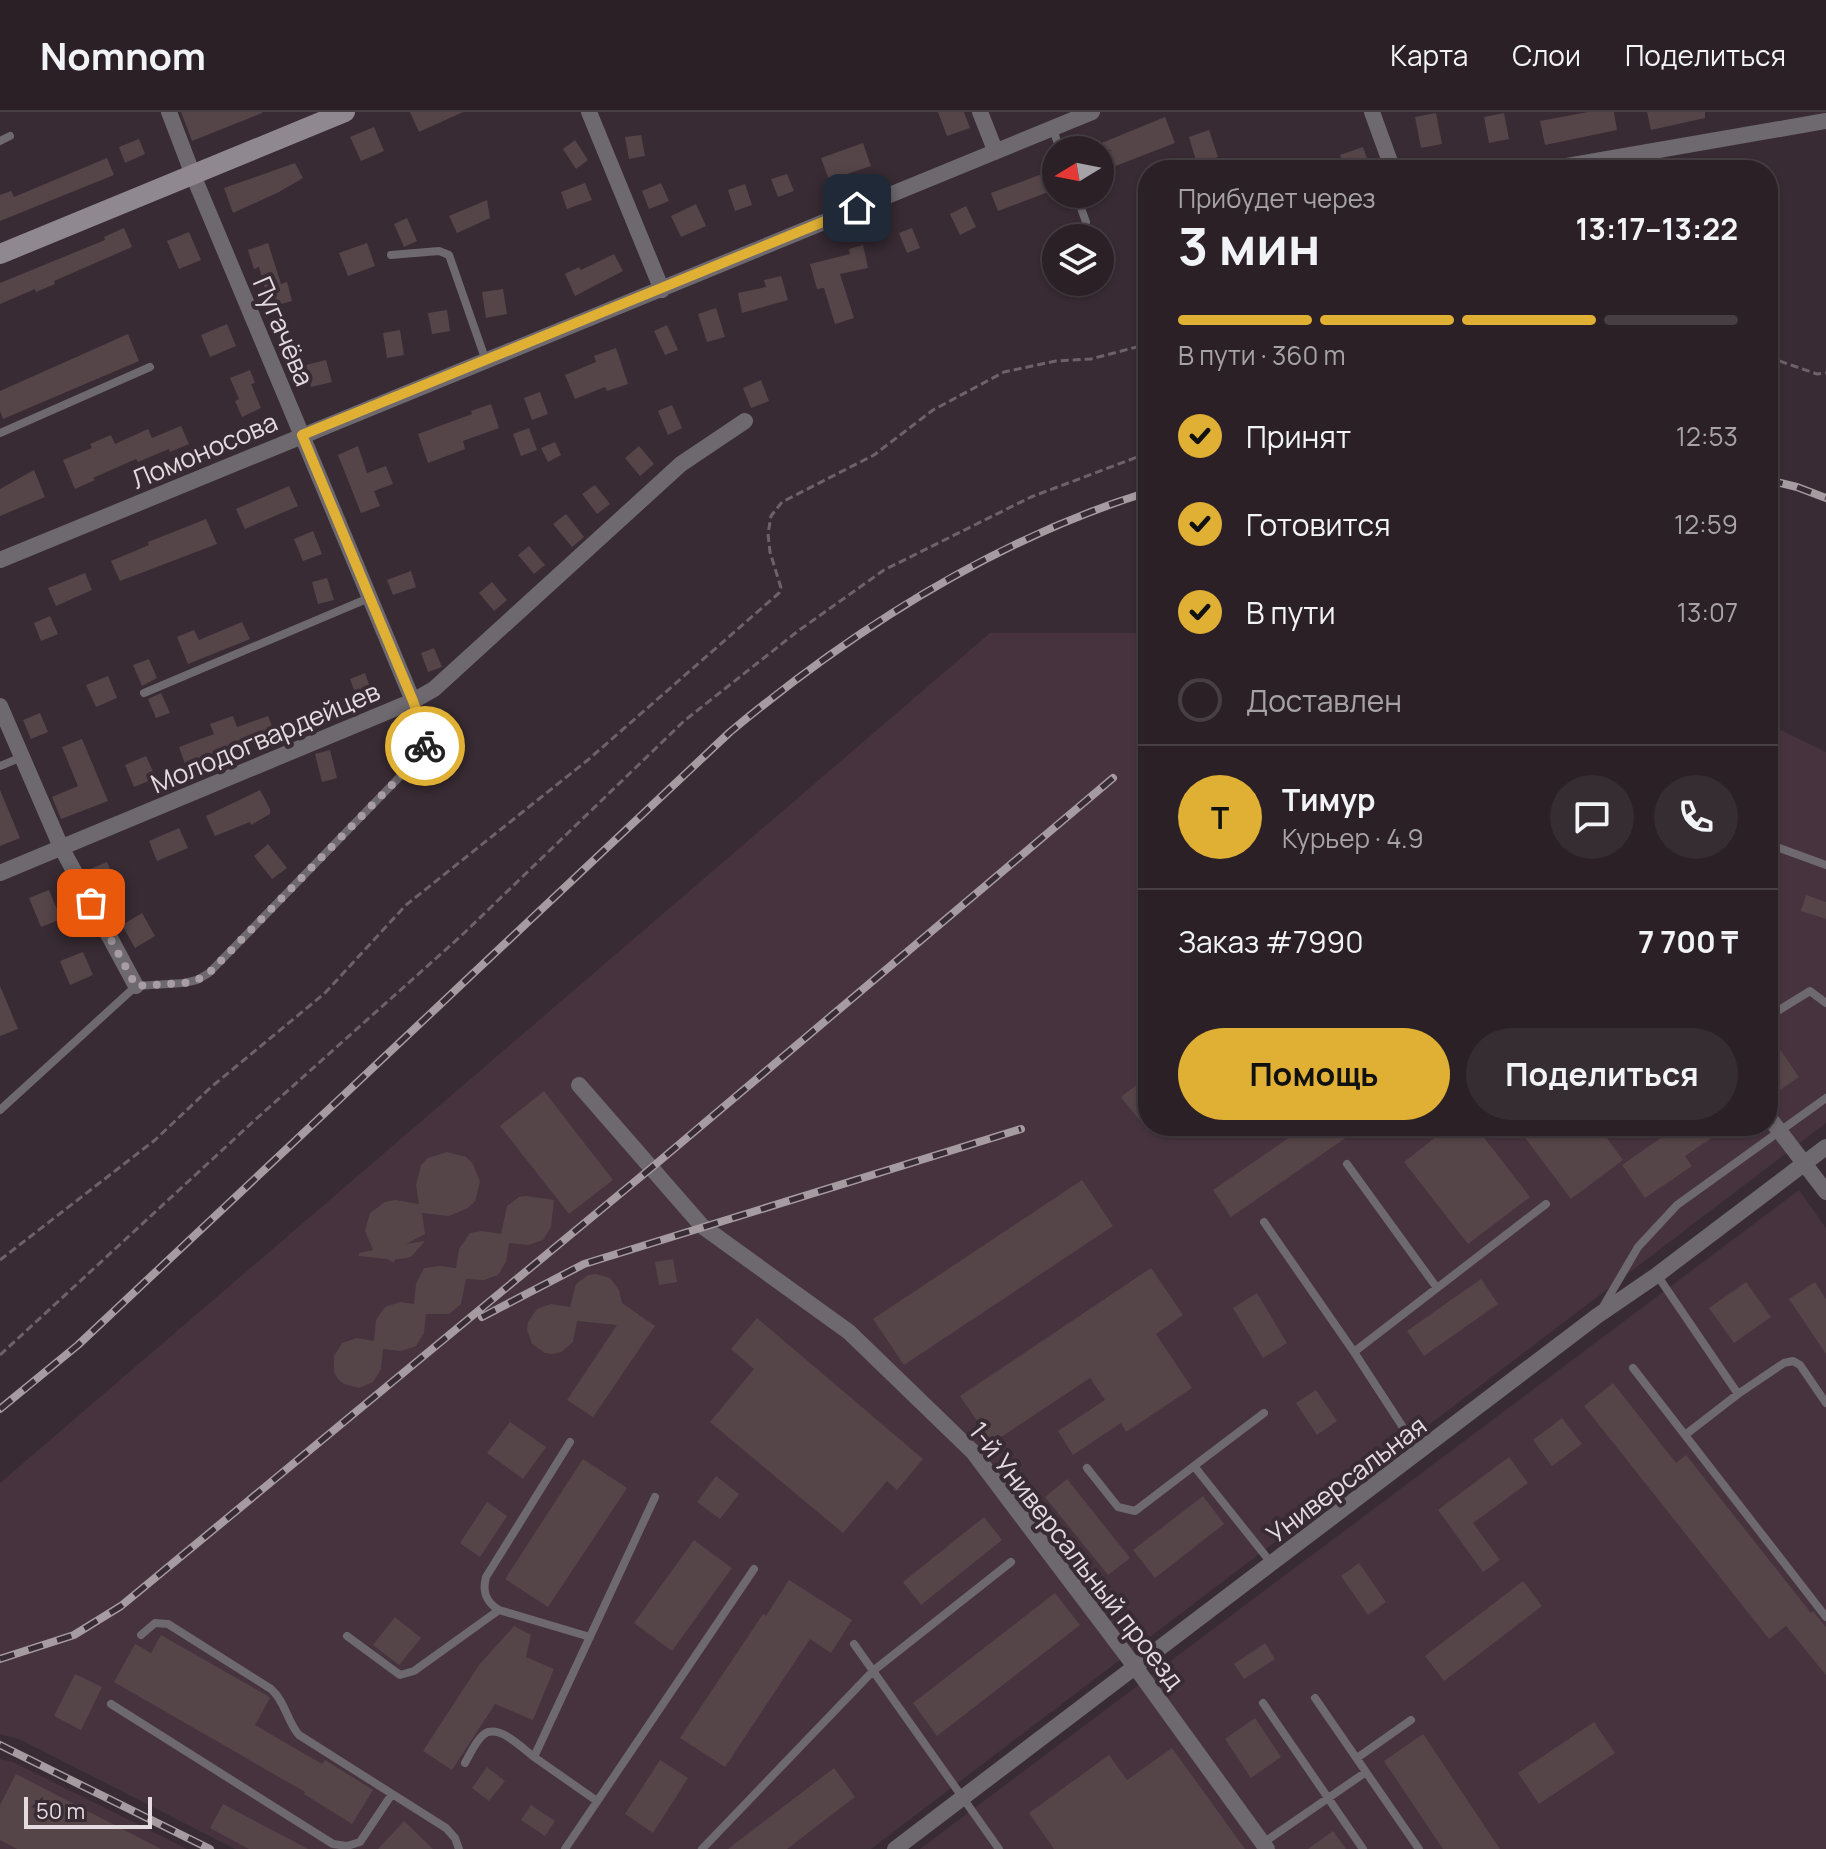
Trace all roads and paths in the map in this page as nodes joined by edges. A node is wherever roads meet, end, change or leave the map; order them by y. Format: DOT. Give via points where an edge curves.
graph roads {
  1 [pos="169,112"];
  2 [pos="345,112"];
  3 [pos="589,112"];
  4 [pos="980,112"];
  5 [pos="1092,112"];
  6 [pos="1372,112"];
  7 [pos="1826,121"];
  8 [pos="1052,128"];
  9 [pos="10,136"];
  10 [pos="1055,136"];
  11 [pos="0,141"];
  12 [pos="995,150"];
  13 [pos="1389,160"];
  14 [pos="1602,160"];
  15 [pos="193,175"];
  16 [pos="1081,208"];
  17 [pos="1086,222"];
  18 [pos="0,254"];
  19 [pos="391,255"];
  20 [pos="662,290"];
  21 [pos="1138,347"];
  22 [pos="1778,360"];
  23 [pos="486,361"];
  24 [pos="150,367"];
  25 [pos="1826,373"];
  26 [pos="745,421"];
  27 [pos="0,433"];
  28 [pos="302,435"];
  29 [pos="1138,457"];
  30 [pos="0,560"];
  31 [pos="370,597"];
  32 [pos="144,693"];
  33 [pos="413,701"];
  34 [pos="0,706"];
  35 [pos="22,757"];
  36 [pos="0,766"];
  37 [pos="61,847"];
  38 [pos="1778,848"];
  39 [pos="1826,865"];
  40 [pos="0,873"];
  41 [pos="136,986"];
  42 [pos="1826,1003"];
  43 [pos="1778,1011"];
  44 [pos="579,1085"];
  45 [pos="1826,1098"];
  46 [pos="0,1110"];
  47 [pos="1778,1128"];
  48 [pos="1780,1131"];
  49 [pos="1773,1136"];
  50 [pos="1826,1147"];
  51 [pos="1805,1163"];
  52 [pos="1347,1164"];
  53 [pos="1826,1192"];
  54 [pos="1546,1204"];
  55 [pos="1264,1222"];
  56 [pos="0,1260"];
  57 [pos="1657,1275"];
  58 [pos="1437,1288"];
  59 [pos="1597,1316"];
  60 [pos="1354,1352"];
  61 [pos="0,1355"];
  62 [pos="1633,1368"];
  63 [pos="1738,1394"];
  64 [pos="1826,1403"];
  65 [pos="1264,1413"];
  66 [pos="1685,1435"];
  67 [pos="570,1442"];
  68 [pos="1420,1454"];
  69 [pos="1194,1466"];
  70 [pos="1087,1468"];
  71 [pos="655,1497"];
  72 [pos="1011,1562"];
  73 [pos="1273,1565"];
  74 [pos="754,1569"];
  75 [pos="499,1610"];
  76 [pos="1826,1617"];
  77 [pos="141,1635"];
  78 [pos="347,1636"];
  79 [pos="590,1637"];
  80 [pos="854,1644"];
  81 [pos="1136,1668"];
  82 [pos="873,1671"];
  83 [pos="1315,1698"];
  84 [pos="1263,1703"];
  85 [pos="111,1704"];
  86 [pos="1411,1720"];
  87 [pos="534,1757"];
  88 [pos="1357,1758"];
  89 [pos="465,1763"];
  90 [pos="1366,1772"];
  91 [pos="392,1794"];
  92 [pos="963,1798"];
  93 [pos="1328,1798"];
  94 [pos="597,1801"];
  95 [pos="1265,1846"];
  96 [pos="459,1849"];
  97 [pos="565,1849"];
  98 [pos="702,1849"];
  99 [pos="895,1849"];
  100 [pos="999,1849"];
  101 [pos="1363,1849"];
  102 [pos="1419,1849"];
  1 -- 15 [label="street, Пугачёва"];
  2 -- 15 [label="main road"];
  3 -- 20 [label="street"];
  4 -- 12 [label="street"];
  5 -- 8 [label="street, Ломоносова"];
  6 -- 13 [label="street"];
  7 -- 14 [label="street"];
  8 -- 10 [label="lane"];
  8 -- 12 [label="street, Ломоносова"];
  9 -- 11 [label="lane"];
  12 -- 20 [label="street, Ломоносова"];
  15 -- 18 [label="main road"];
  15 -- 28 [label="street, Пугачёва"];
  16 -- 17 [label="lane"];
  19 -- 23 [label="lane" via="449,255"];
  20 -- 23 [label="street, Ломоносова"];
  21 -- 56 [label="path" via="1004,372 933,410 874,455 782,502 771,516 768,534 779,593 589,759 406,905 325,993 155,1140"];
  22 -- 25 [label="path"];
  23 -- 28 [label="street, Ломоносова"];
  24 -- 27 [label="lane"];
  26 -- 33 [label="street, Молодогвардейцев" via="681,464 434,689"];
  28 -- 30 [label="street, Ломоносова"];
  28 -- 31 [label="street, Пугачёва"];
  29 -- 61 [label="path" via="1031,497 884,570 798,631 684,721 461,936"];
  31 -- 32 [label="lane"];
  31 -- 33 [label="street, Пугачёва"];
  33 -- 37 [label="street, Молодогвардейцев"];
  33 -- 41 [label="lane" via="425,735 422,752 209,973 184,983"];
  34 -- 35 [label="street"];
  35 -- 36 [label="lane"];
  35 -- 37 [label="street"];
  37 -- 40 [label="street, Молодогвардейцев"];
  37 -- 41 [label="street"];
  38 -- 39 [label="lane"];
  41 -- 46 [label="lane"];
  42 -- 43 [label="lane" via="1810,991"];
  44 -- 81 [label="street, 1-й Универсальный проезд" via="702,1226 849,1332 973,1452"];
  45 -- 48 [label="lane"];
  47 -- 48 [label="street"];
  48 -- 51 [label="street"];
  49 -- 59 [label="lane" via="1677,1205 1653,1229"];
  50 -- 51 [label="street, Универсальная"];
  51 -- 53 [label="street"];
  51 -- 57 [label="street, Универсальная"];
  52 -- 58 [label="lane"];
  54 -- 58 [label="lane"];
  55 -- 60 [label="lane"];
  57 -- 59 [label="street, Универсальная"];
  57 -- 63 [label="lane"];
  58 -- 60 [label="lane"];
  59 -- 68 [label="street, Универсальная"];
  60 -- 68 [label="lane"];
  62 -- 66 [label="lane"];
  63 -- 64 [label="lane" via="1793,1361"];
  63 -- 66 [label="lane"];
  65 -- 69 [label="lane"];
  66 -- 76 [label="lane"];
  67 -- 75 [label="lane" via="486,1577 485,1595"];
  68 -- 73 [label="street, Универсальная"];
  69 -- 70 [label="lane" via="1135,1511 1118,1507"];
  69 -- 73 [label="lane"];
  71 -- 79 [label="lane"];
  72 -- 82 [label="lane"];
  73 -- 81 [label="street, Универсальная"];
  74 -- 94 [label="lane"];
  75 -- 78 [label="lane" via="404,1676 391,1672"];
  75 -- 79 [label="lane"];
  77 -- 91 [label="lane" via="155,1623 168,1624 258,1680 275,1692 299,1735"];
  79 -- 87 [label="lane"];
  80 -- 82 [label="lane"];
  81 -- 92 [label="street, Универсальная"];
  81 -- 95 [label="street, 1-й Универсальный проезд"];
  82 -- 92 [label="lane"];
  82 -- 98 [label="lane"];
  83 -- 88 [label="lane"];
  84 -- 93 [label="lane"];
  85 -- 91 [label="lane" via="341,1846 360,1842"];
  86 -- 88 [label="lane"];
  87 -- 89 [label="lane" via="501,1733 489,1732"];
  87 -- 94 [label="lane"];
  88 -- 90 [label="lane"];
  90 -- 93 [label="lane"];
  90 -- 102 [label="lane"];
  91 -- 96 [label="lane" via="446,1828"];
  92 -- 99 [label="street, Универсальная"];
  92 -- 100 [label="lane"];
  93 -- 95 [label="lane"];
  93 -- 101 [label="lane"];
  94 -- 97 [label="lane"];
}
